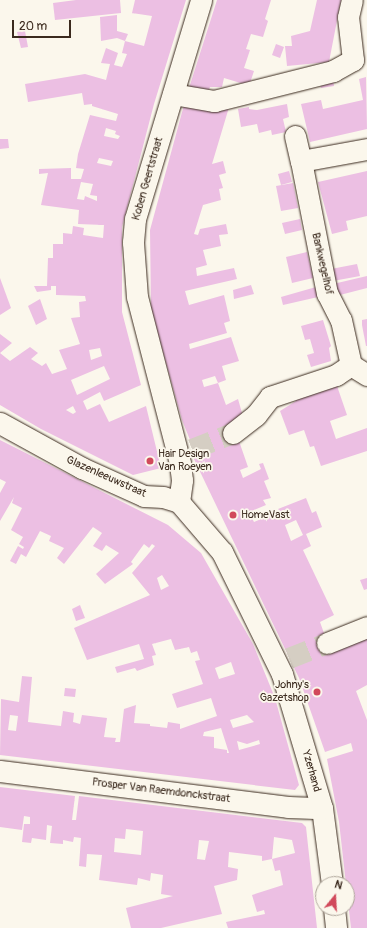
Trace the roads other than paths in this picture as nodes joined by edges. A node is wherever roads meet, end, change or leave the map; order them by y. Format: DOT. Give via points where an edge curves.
graph roads {
  1 [pos="201,0"];
  2 [pos="352,0"];
  3 [pos="173,94"];
  4 [pos="295,136"];
  5 [pos="367,148"];
  6 [pos="300,161"];
  7 [pos="359,370"];
  8 [pos="0,423"];
  9 [pos="233,433"];
  10 [pos="180,502"];
  11 [pos="367,627"];
  12 [pos="327,643"];
  13 [pos="0,771"];
  14 [pos="322,808"];
  15 [pos="331,876"];
  16 [pos="335,916"];
  17 [pos="336,928"];
  1 -- 3 [label="street, Koben Geertstraat"];
  2 -- 3 [label="street" via="348,16 353,60 333,71 214,101"];
  3 -- 10 [label="street, Koben Geertstraat" via="135,220 133,264 137,297 185,451"];
  4 -- 6 [label="street, Bankwegelhof"];
  5 -- 6 [label="street"];
  6 -- 7 [label="street, Bankwegelhof" via="327,293 341,320"];
  7 -- 9 [label="street, Bankwegelhof" via="270,397 256,415"];
  8 -- 10 [label="street, Glazenleeuwstraat" via="82,468 144,496 163,497"];
  10 -- 14 [label="street, Yzerhand" via="222,552 283,660"];
  11 -- 12 [label="street"];
  13 -- 14 [label="street, Prosper Van Raemdonckstraat" via="288,807"];
  14 -- 15 [label="street, Yzerhand"];
  16 -- 17 [label="street"];
}
